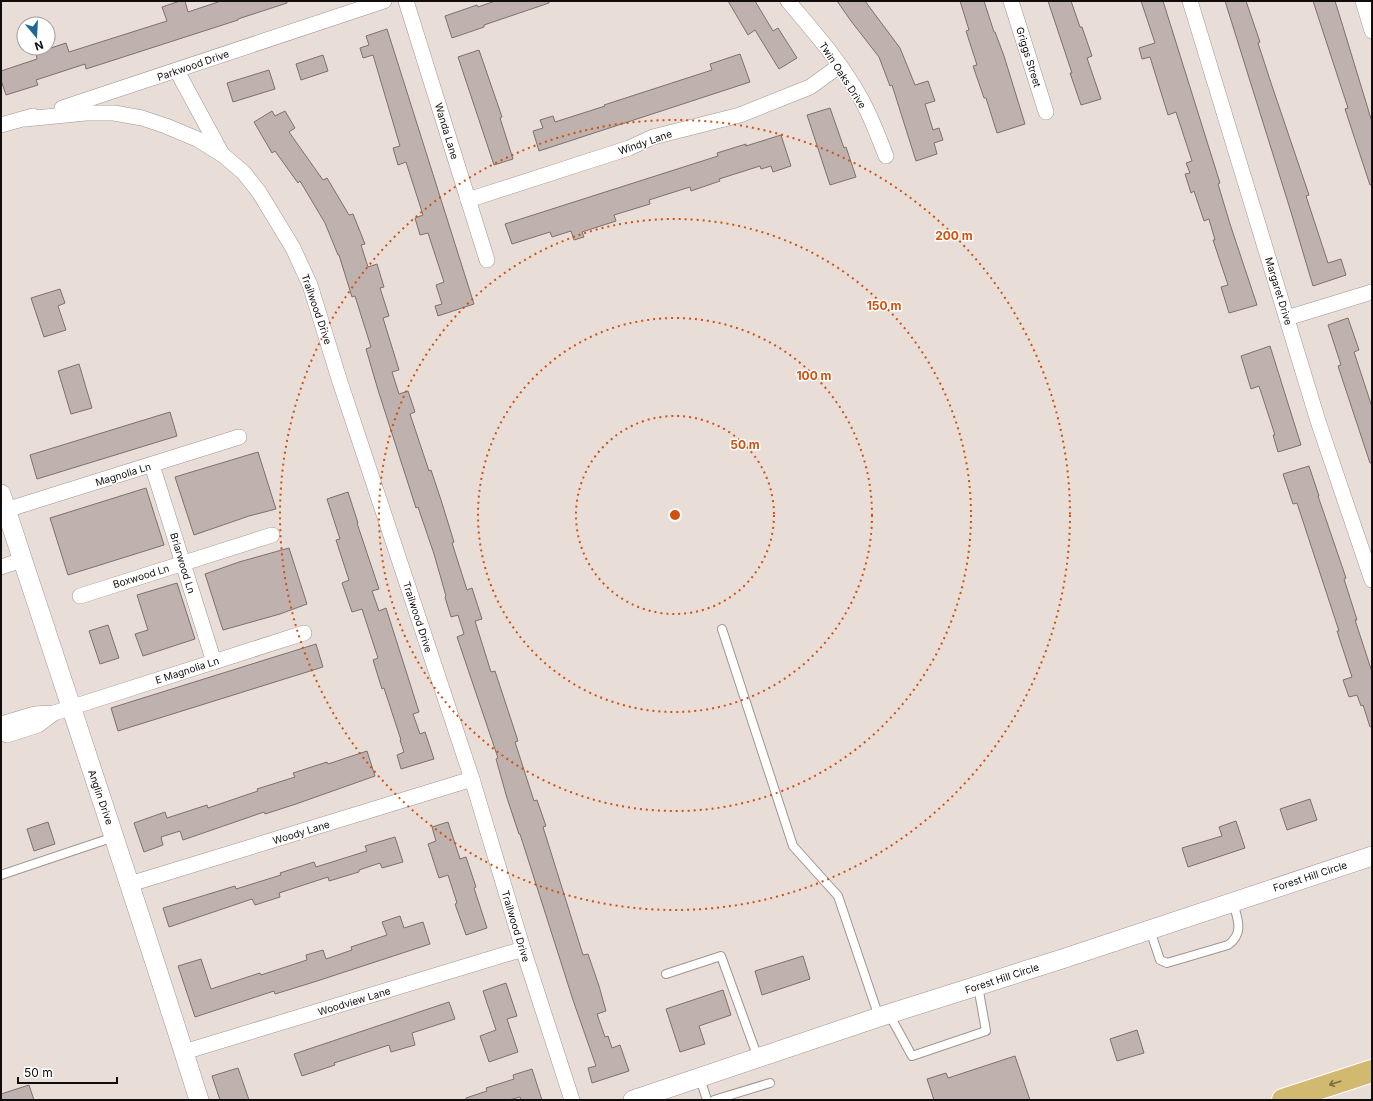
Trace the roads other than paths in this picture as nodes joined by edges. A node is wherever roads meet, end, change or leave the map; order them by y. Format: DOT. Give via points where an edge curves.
graph roads {
  1 [pos="384,1"];
  2 [pos="406,1"];
  3 [pos="788,1"];
  4 [pos="1011,1"];
  5 [pos="1190,1"];
  6 [pos="1363,1"];
  7 [pos="1372,31"];
  8 [pos="839,66"];
  9 [pos="177,71"];
  10 [pos="1046,112"];
  11 [pos="25,119"];
  12 [pos="1,125"];
  13 [pos="223,155"];
  14 [pos="886,156"];
  15 [pos="468,200"];
  16 [pos="487,260"];
  17 [pos="1372,292"];
  18 [pos="1287,318"];
  19 [pos="239,437"];
  20 [pos="152,465"];
  21 [pos="4,502"];
  22 [pos="272,534"];
  23 [pos="22,560"];
  24 [pos="183,563"];
  25 [pos="1,567"];
  26 [pos="1372,580"];
  27 [pos="80,596"];
  28 [pos="722,629"];
  29 [pos="304,633"];
  30 [pos="214,662"];
  31 [pos="62,710"];
  32 [pos="1,724"];
  33 [pos="1,731"];
  34 [pos="472,779"];
  35 [pos="114,837"];
  36 [pos="1372,856"];
  37 [pos="1,875"];
  38 [pos="130,884"];
  39 [pos="1233,902"];
  40 [pos="1150,930"];
  41 [pos="523,949"];
  42 [pos="666,974"];
  43 [pos="978,986"];
  44 [pos="884,1016"];
  45 [pos="184,1052"];
  46 [pos="758,1059"];
  47 [pos="1372,1071"];
  48 [pos="700,1078"];
  49 [pos="770,1083"];
  50 [pos="199,1100"];
  51 [pos="572,1100"];
  52 [pos="633,1100"];
  53 [pos="707,1100"];
  54 [pos="714,1100"];
  55 [pos="1283,1100"];
  1 -- 9 [label="street, Parkwood Drive"];
  2 -- 15 [label="street, Wanda Lane"];
  3 -- 8 [label="street, Twin Oaks Drive" via="829,50"];
  4 -- 10 [label="street, Griggs Street"];
  5 -- 18 [label="street, Margaret Drive"];
  6 -- 7 [label="street"];
  8 -- 14 [label="street, Twin Oaks Drive" via="863,102"];
  8 -- 15 [label="street, Windy Lane" via="810,87 740,115 653,138"];
  9 -- 11 [label="street, Parkwood Drive"];
  9 -- 13 [label="street, Trailwood Drive"];
  11 -- 12 [label="street, Parkwood Drive"];
  11 -- 13 [label="street, Trailwood Drive" via="93,113 114,113 142,118 197,139"];
  13 -- 34 [label="street, Trailwood Drive" via="244,173 259,192 294,248 310,285"];
  15 -- 16 [label="street, Wanda Lane"];
  17 -- 18 [label="street"];
  18 -- 26 [label="street, Margaret Drive" via="1318,421"];
  19 -- 20 [label="street, Magnolia Ln"];
  20 -- 21 [label="street, Magnolia Ln"];
  20 -- 24 [label="street, Briarwood Ln"];
  21 -- 23 [label="street, Anglin Drive"];
  22 -- 24 [label="street, Boxwood Ln"];
  23 -- 25 [label="street"];
  23 -- 31 [label="street, Anglin Drive"];
  24 -- 27 [label="street, Boxwood Ln"];
  24 -- 30 [label="street, Briarwood Ln"];
  28 -- 44 [label="lane" via="793,846 838,896"];
  29 -- 30 [label="street, E Magnolia Ln"];
  30 -- 31 [label="street, E Magnolia Ln"];
  31 -- 32 [label="street" via="35,714"];
  31 -- 33 [label="street" via="20,731 8,735"];
  31 -- 35 [label="street, Anglin Drive"];
  34 -- 38 [label="street, Woody Lane"];
  34 -- 41 [label="street, Trailwood Drive"];
  35 -- 37 [label="lane"];
  35 -- 38 [label="street, Anglin Drive"];
  36 -- 39 [label="street, Forest Hill Circle"];
  38 -- 45 [label="street, Anglin Drive"];
  39 -- 40 [label="street, Forest Hill Circle"];
  39 -- 40 [label="lane" via="1239,929 1236,939 1228,945 1167,963 1160,960"];
  40 -- 43 [label="street, Forest Hill Circle"];
  41 -- 45 [label="street, Woodview Lane"];
  41 -- 51 [label="street, Trailwood Drive"];
  42 -- 46 [label="lane" via="720,956"];
  43 -- 44 [label="street, Forest Hill Circle"];
  43 -- 44 [label="lane" via="986,1031 912,1056"];
  44 -- 46 [label="street, Forest Hill Circle"];
  45 -- 50 [label="street, Anglin Drive"];
  46 -- 48 [label="street, Forest Hill Circle"];
  47 -- 55 [label="highway, one-way"];
  48 -- 52 [label="street, Forest Hill Circle"];
  48 -- 53 [label="lane"];
  49 -- 54 [label="lane"];
}
